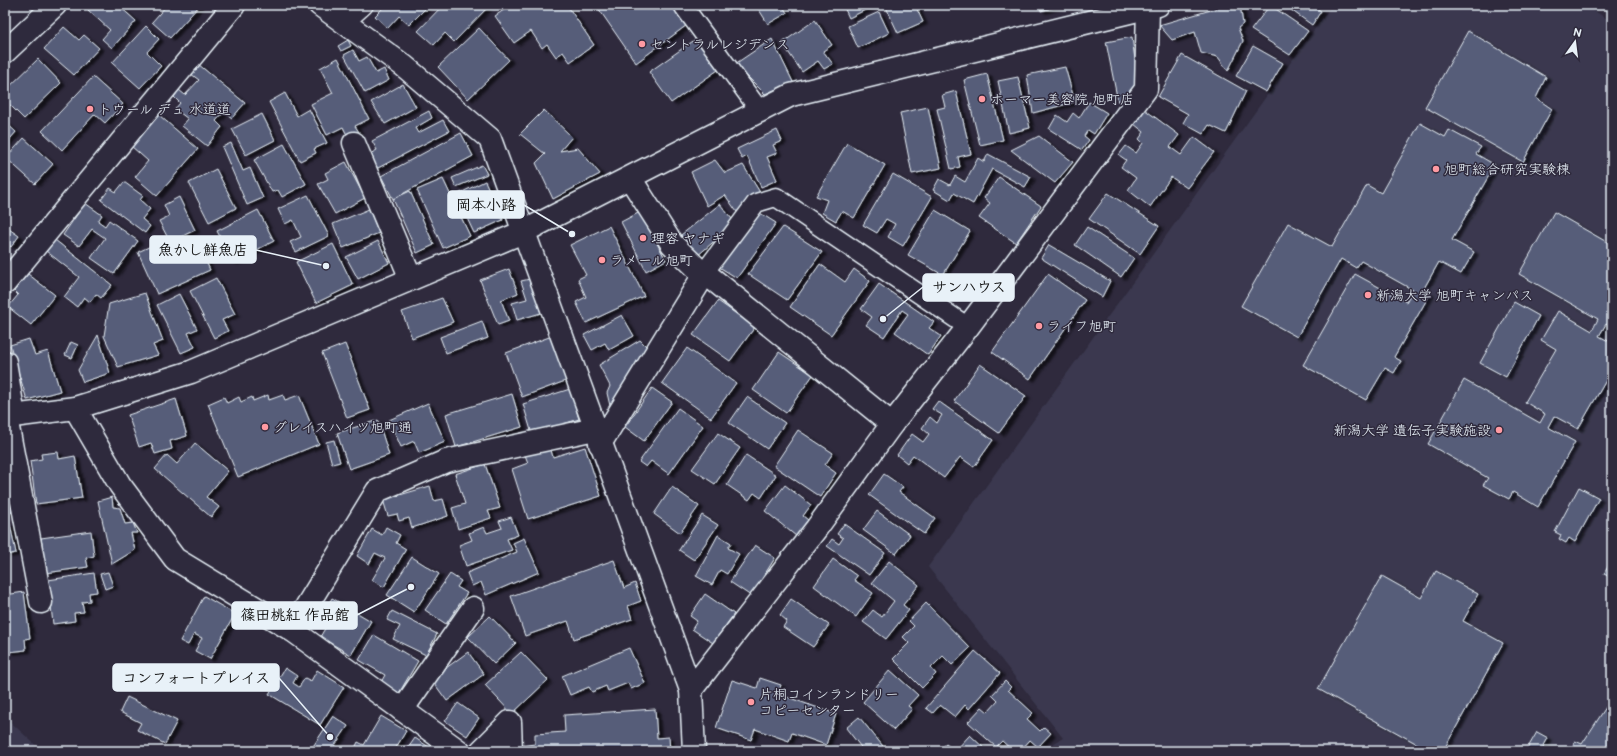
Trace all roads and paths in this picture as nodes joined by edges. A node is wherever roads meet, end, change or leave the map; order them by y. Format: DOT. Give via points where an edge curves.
graph roads {
  1 [pos="55,5"];
  2 [pos="234,5"];
  3 [pos="320,5"];
  4 [pos="364,5"];
  5 [pos="685,5"];
  6 [pos="1153,6"];
  7 [pos="344,23"];
  8 [pos="5,52"];
  9 [pos="760,111"];
  10 [pos="354,143"];
  11 [pos="630,178"];
  12 [pos="523,232"];
  13 [pos="704,274"];
  14 [pos="411,279"];
  15 [pos="5,282"];
  16 [pos="968,328"];
  17 [pos="5,362"];
  18 [pos="75,408"];
  19 [pos="8,417"];
  20 [pos="892,424"];
  21 [pos="597,436"];
  22 [pos="41,602"];
  23 [pos="473,608"];
  24 [pos="292,630"];
  25 [pos="691,690"];
  26 [pos="402,710"];
  27 [pos="459,751"];
  28 [pos="481,751"];
  29 [pos="511,751"];
  30 [pos="694,751"];
  1 -- 8 [label="street"];
  2 -- 15 [label="street"];
  3 -- 7 [label="street"];
  4 -- 7 [label="lane"];
  5 -- 9 [label="lane"];
  6 -- 9 [label="street" via="791,95"];
  6 -- 16 [label="street" via="1146,88"];
  7 -- 12 [label="street" via="404,66 490,139"];
  9 -- 11 [label="street"];
  10 -- 14 [label="street"];
  11 -- 12 [label="street"];
  11 -- 13 [label="street" via="672,244"];
  12 -- 14 [label="street"];
  12 -- 21 [label="street"];
  13 -- 16 [label="lane" via="756,203 776,197"];
  13 -- 20 [label="street"];
  13 -- 21 [label="street"];
  14 -- 18 [label="street" via="191,372"];
  16 -- 20 [label="street"];
  17 -- 19 [label="street"];
  18 -- 19 [label="street"];
  18 -- 24 [label="street" via="120,485 175,558"];
  19 -- 22 [label="street"];
  20 -- 25 [label="street" via="816,529"];
  21 -- 24 [label="street" via="446,461 377,491"];
  21 -- 25 [label="street"];
  23 -- 26 [label="street"];
  24 -- 26 [label="street"];
  25 -- 30 [label="street"];
  26 -- 27 [label="street"];
  28 -- 29 [label="street" via="510,722"];
}
